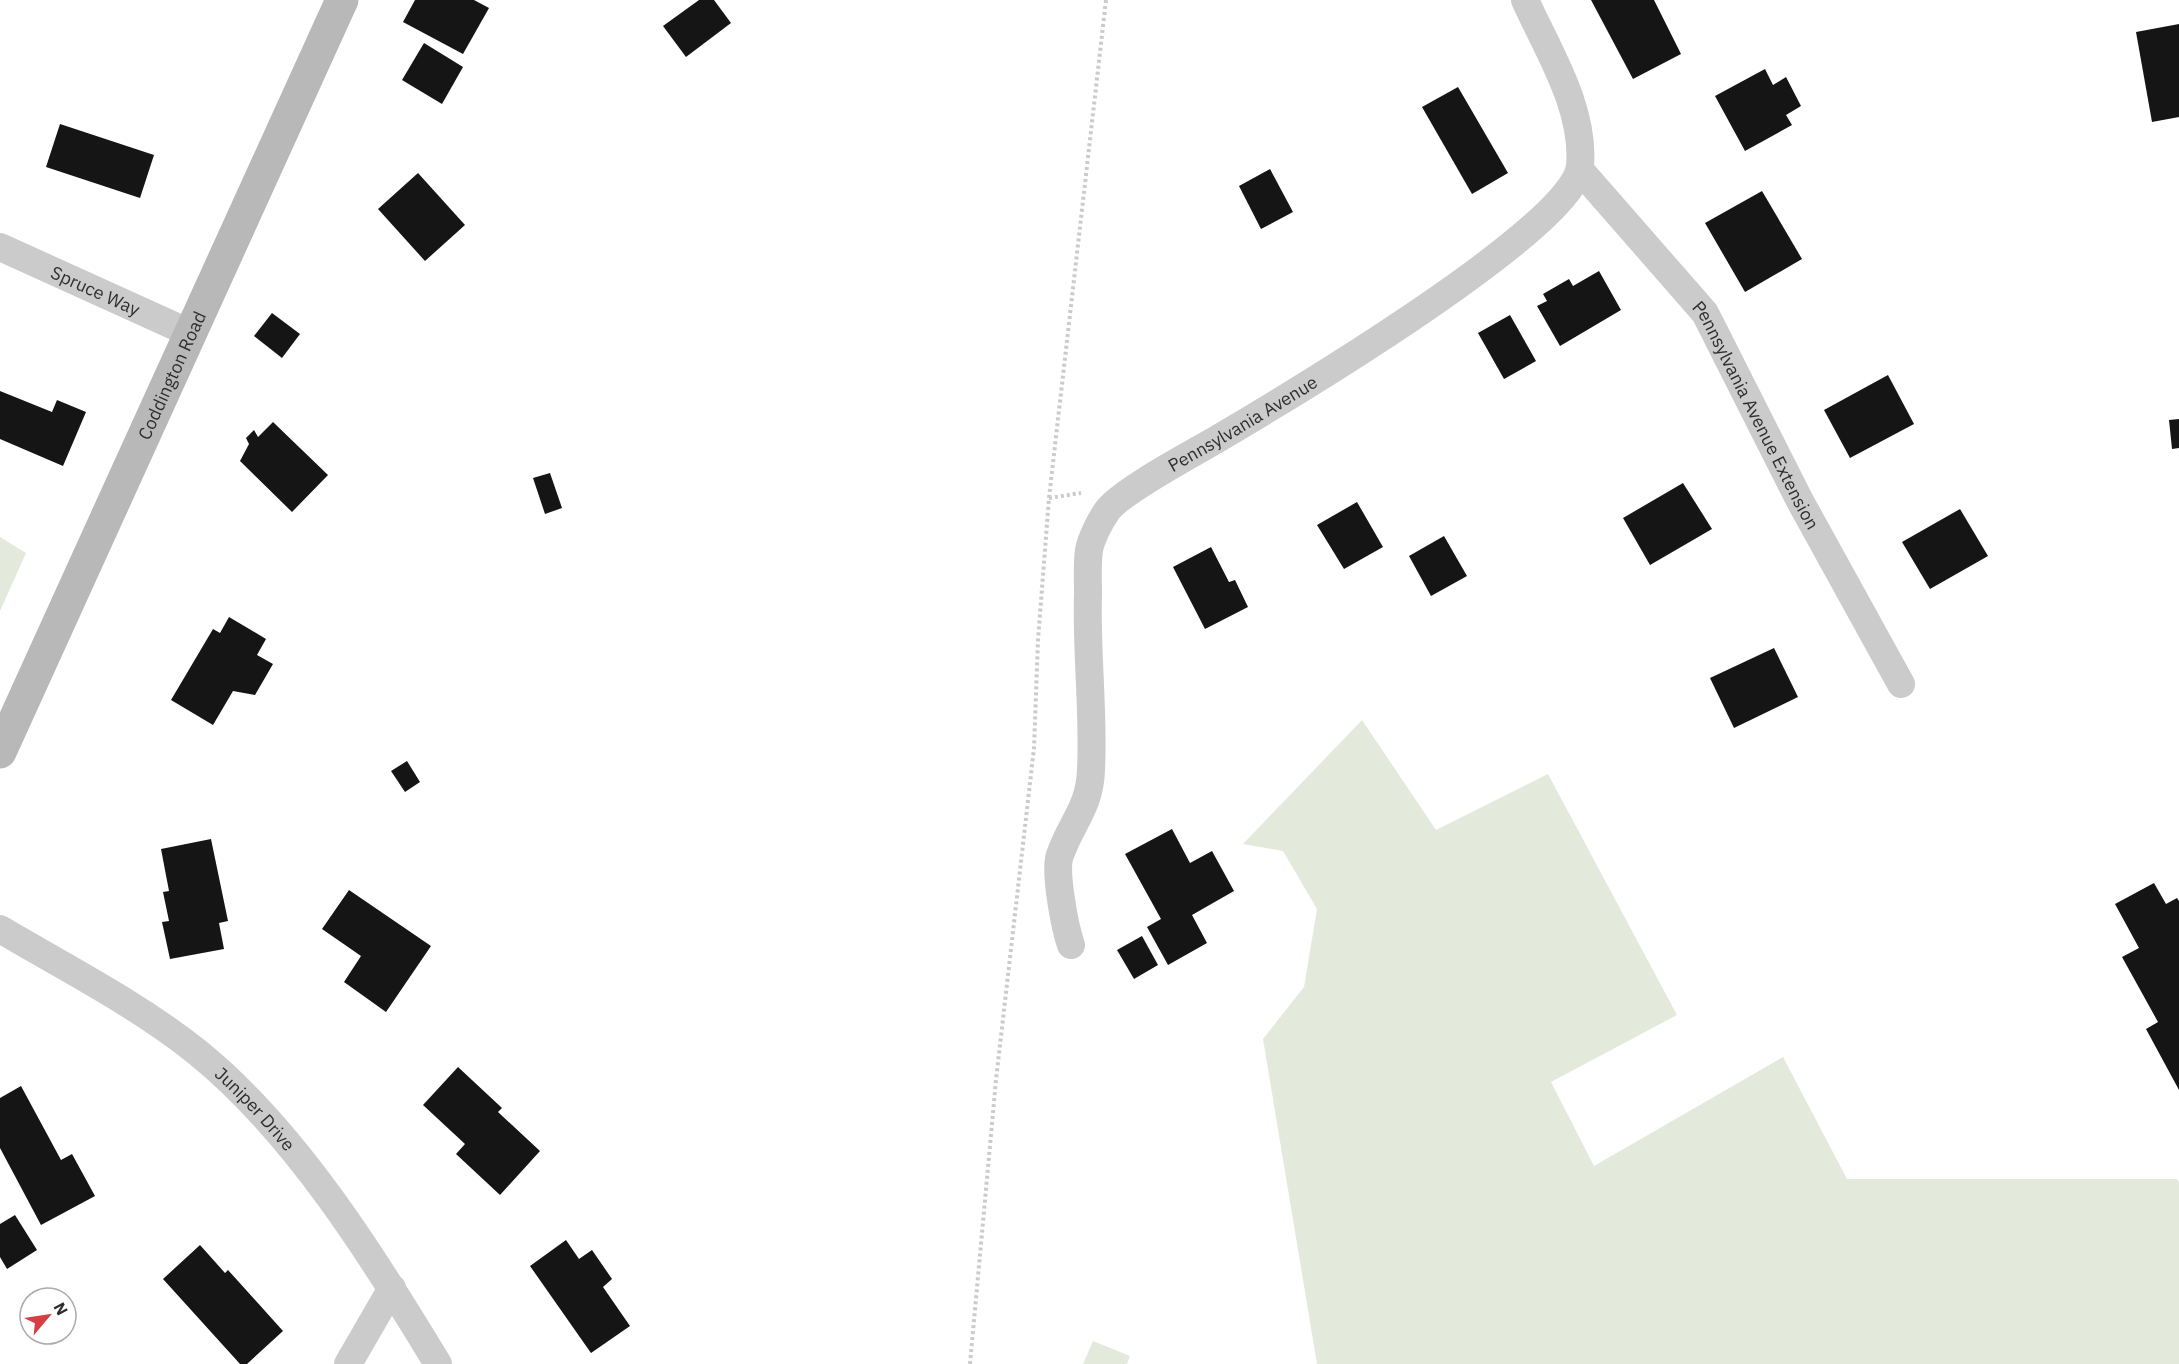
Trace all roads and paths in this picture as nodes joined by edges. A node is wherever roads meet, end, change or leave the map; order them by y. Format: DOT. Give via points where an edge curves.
graph roads {
  1 [pos="342,0"];
  2 [pos="1106,0"];
  3 [pos="1525,0"];
  4 [pos="1580,170"];
  5 [pos="0,247"];
  6 [pos="192,334"];
  7 [pos="1901,684"];
  8 [pos="0,752"];
  9 [pos="0,929"];
  10 [pos="1071,945"];
  11 [pos="392,1288"];
  12 [pos="348,1364"];
  13 [pos="438,1364"];
  14 [pos="970,1364"];
  1 -- 6 [label="street, Coddington Road"];
  2 -- 14 [label="path" via="1049,498 1034,748 996,1080"];
  3 -- 4 [label="street, Pennsylvania Avenue" via="1570,97 1580,139"];
  4 -- 7 [label="street, Pennsylvania Avenue Extension" via="1705,314 1800,501"];
  4 -- 10 [label="street, Pennsylvania Avenue" via="1568,193 1548,215 1492,260 1334,369 1141,484 1108,509 1089,548 1091,772 1085,808 1059,857 1064,925"];
  5 -- 6 [label="street, Spruce Way"];
  6 -- 8 [label="street, Coddington Road"];
  9 -- 11 [label="street, Juniper Drive" via="138,1011 196,1052 243,1094 361,1241"];
  11 -- 12 [label="street"];
  11 -- 13 [label="street, Juniper Drive"];
}
